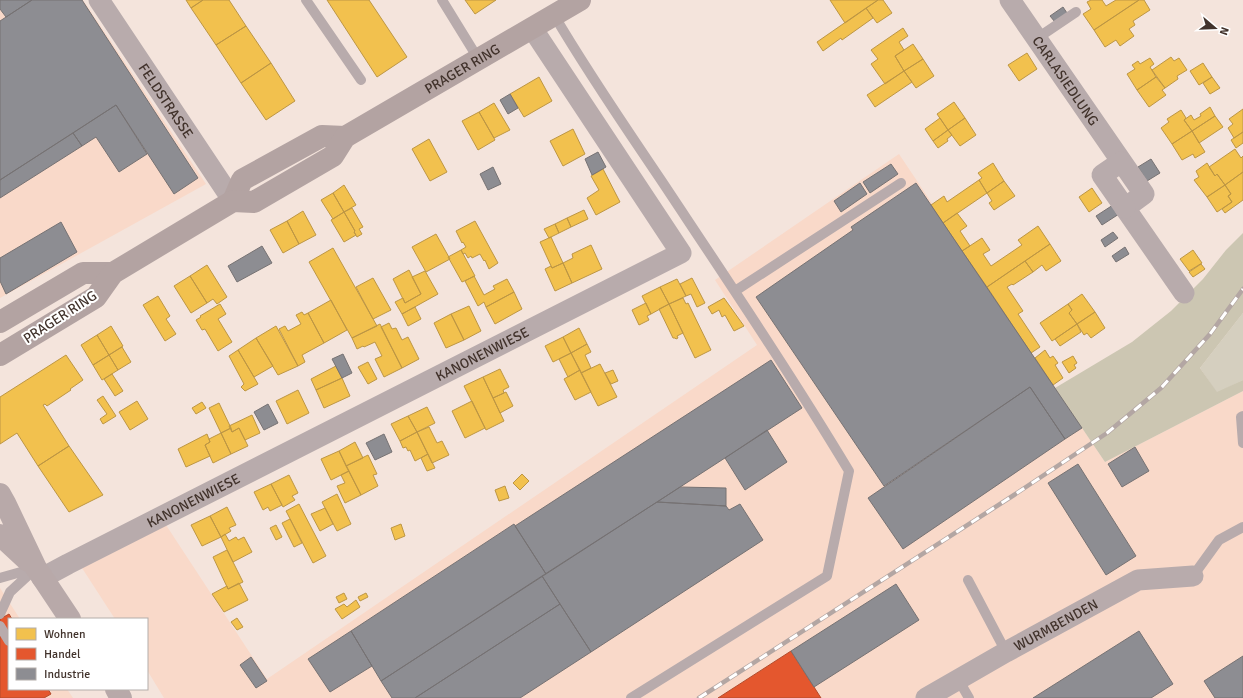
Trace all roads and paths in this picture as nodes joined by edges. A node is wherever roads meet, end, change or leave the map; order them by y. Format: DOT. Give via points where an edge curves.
graph roads {
  1 [pos="99,0"];
  2 [pos="306,0"];
  3 [pos="442,0"];
  4 [pos="580,0"];
  5 [pos="1010,0"];
  6 [pos="1076,12"];
  7 [pos="554,15"];
  8 [pos="532,28"];
  9 [pos="1036,39"];
  10 [pos="479,60"];
  11 [pos="361,80"];
  12 [pos="901,183"];
  13 [pos="233,201"];
  14 [pos="113,273"];
  15 [pos="735,291"];
  16 [pos="1184,293"];
  17 [pos="0,322"];
  18 [pos="0,355"];
  19 [pos="1243,416"];
  20 [pos="1243,443"];
  21 [pos="0,494"];
  22 [pos="1243,527"];
  23 [pos="0,535"];
  24 [pos="39,573"];
  25 [pos="1193,576"];
  26 [pos="0,578"];
  27 [pos="968,580"];
  28 [pos="0,614"];
  29 [pos="69,618"];
  30 [pos="0,626"];
  31 [pos="8,640"];
  32 [pos="1006,652"];
  33 [pos="958,679"];
  34 [pos="631,698"];
  35 [pos="926,698"];
  36 [pos="969,698"];
  1 -- 13 [label="street, FELDSTRASSE"];
  2 -- 11 [label="lane"];
  3 -- 10 [label="lane"];
  4 -- 7 [label="main road, PRAGER RING"];
  5 -- 9 [label="street, CARLASIEDLUNG"];
  6 -- 9 [label="lane"];
  7 -- 8 [label="main road, PRAGER RING"];
  7 -- 15 [label="lane" via="581,61"];
  8 -- 10 [label="main road, PRAGER RING"];
  8 -- 24 [label="street, KANONENWIESE" via="681,253 75,560"];
  9 -- 16 [label="street, CARLASIEDLUNG" via="1144,194 1125,208"];
  10 -- 13 [label="main road, PRAGER RING" via="345,137 322,136 242,180"];
  12 -- 15 [label="lane"];
  13 -- 14 [label="main road, PRAGER RING"];
  14 -- 17 [label="main road, PRAGER RING" via="83,273"];
  14 -- 18 [label="main road, PRAGER RING" via="96,297"];
  15 -- 34 [label="lane" via="849,470 827,576"];
  19 -- 20 [label="lane"];
  21 -- 24 [label="main road"];
  22 -- 25 [label="lane" via="1218,540"];
  23 -- 24 [label="main road"];
  24 -- 26 [label="lane"];
  24 -- 28 [label="lane" via="10,592"];
  24 -- 29 [label="main road"];
  25 -- 32 [label="street, WURMBENDEN" via="1138,580"];
  27 -- 32 [label="lane"];
  30 -- 31 [label="lane"];
  32 -- 33 [label="street, WURMBENDEN"];
  33 -- 35 [label="street, WURMBENDEN"];
  33 -- 36 [label="lane"];
}
